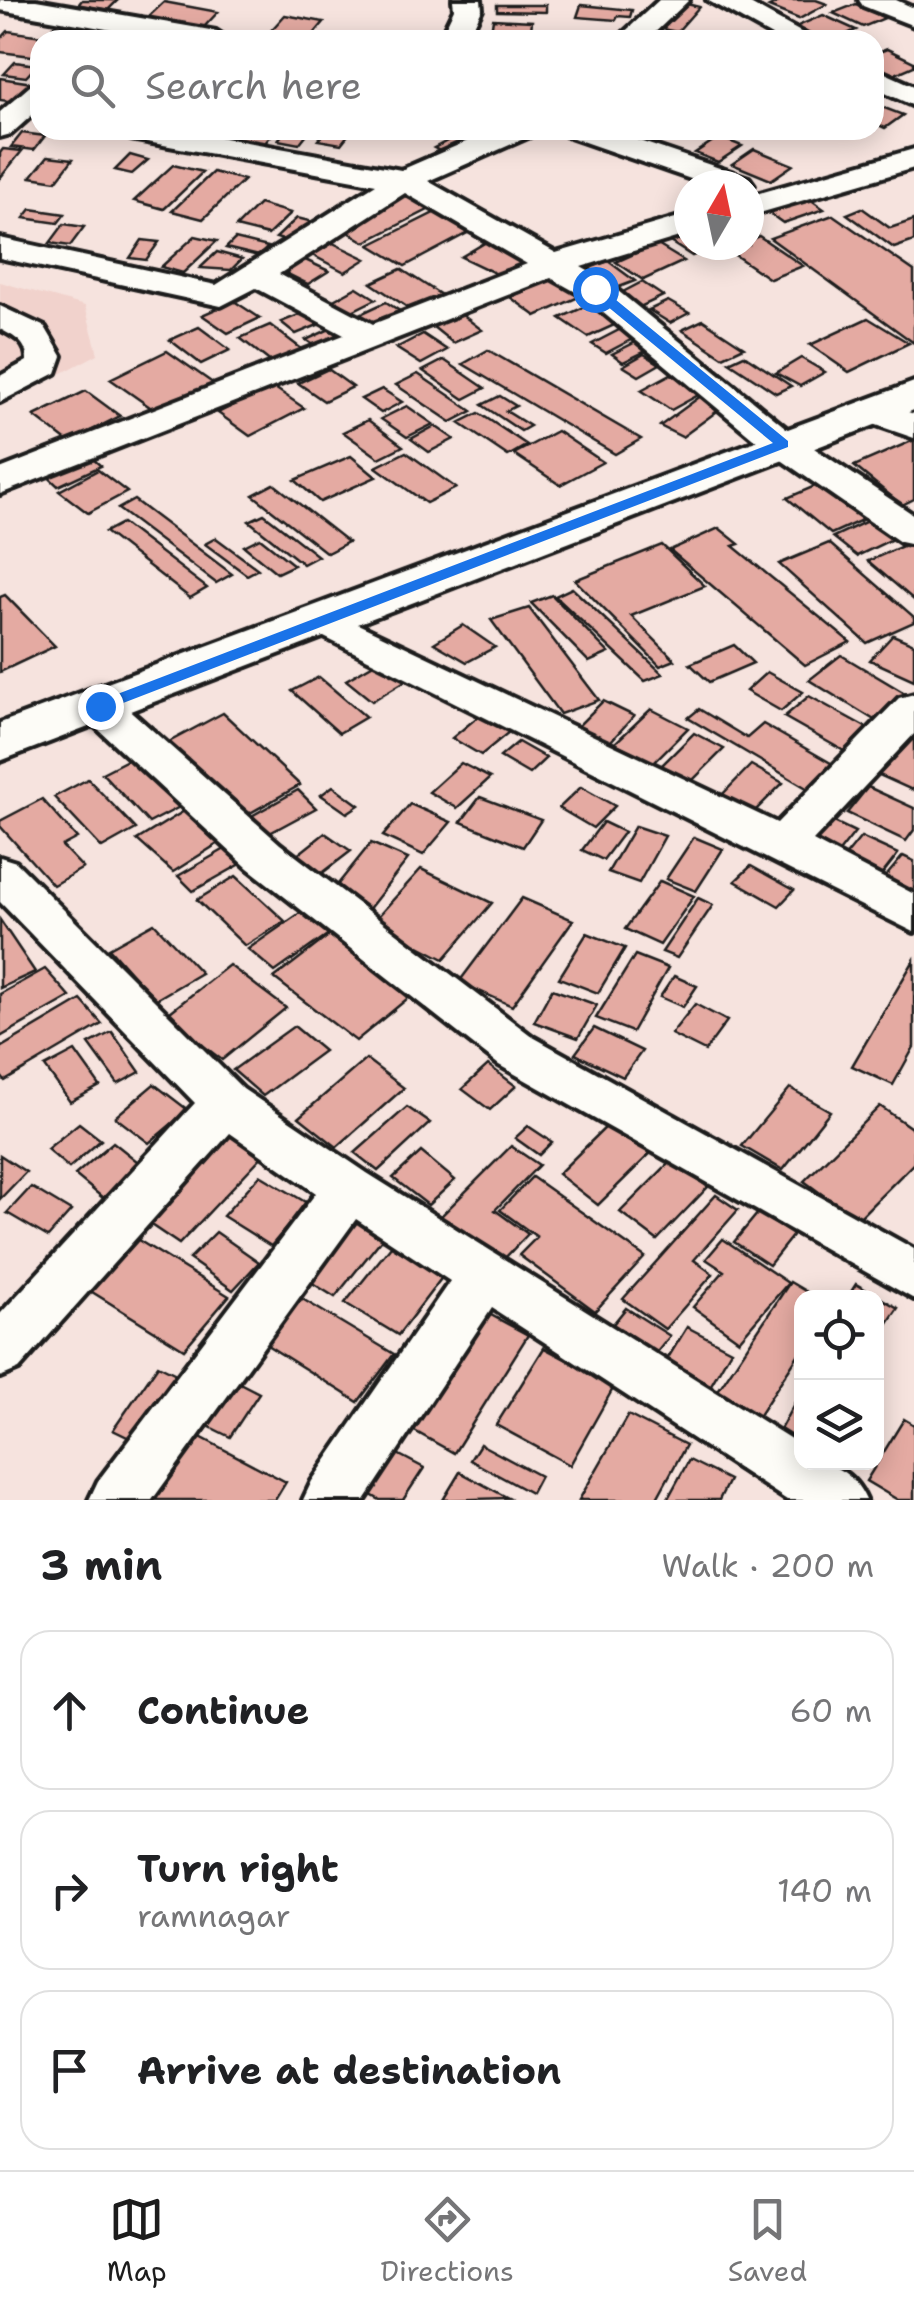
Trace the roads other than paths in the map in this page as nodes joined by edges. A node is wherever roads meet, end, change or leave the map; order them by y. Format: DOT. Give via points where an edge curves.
graph roads {
  1 [pos="140,0"];
  2 [pos="467,0"];
  3 [pos="675,0"];
  4 [pos="721,0"];
  5 [pos="872,0"];
  6 [pos="0,2"];
  7 [pos="914,18"];
  8 [pos="102,30"];
  9 [pos="107,30"];
  10 [pos="458,30"];
  11 [pos="641,30"];
  12 [pos="780,30"];
  13 [pos="884,82"];
  14 [pos="914,97"];
  15 [pos="186,140"];
  16 [pos="496,140"];
  17 [pos="607,140"];
  18 [pos="914,158"];
  19 [pos="694,170"];
  20 [pos="404,180"];
  21 [pos="764,196"];
  22 [pos="674,229"];
  23 [pos="0,248"];
  24 [pos="556,264"];
  25 [pos="255,274"];
  26 [pos="0,316"];
  27 [pos="371,336"];
  28 [pos="0,391"];
  29 [pos="900,411"];
  30 [pos="783,444"];
  31 [pos="0,482"];
  32 [pos="914,533"];
  33 [pos="322,620"];
  34 [pos="100,706"];
  35 [pos="914,708"];
  36 [pos="0,743"];
  37 [pos="783,845"];
  38 [pos="0,874"];
  39 [pos="914,916"];
  40 [pos="226,1103"];
  41 [pos="349,1188"];
  42 [pos="484,1274"];
  43 [pos="914,1276"];
  44 [pos="0,1352"];
  45 [pos="118,1500"];
  46 [pos="332,1500"];
  47 [pos="836,1500"];
  1 -- 9 [label="street"];
  2 -- 10 [label="street"];
  3 -- 11 [label="street"];
  4 -- 12 [label="street"];
  5 -- 7 [label="street"];
  6 -- 8 [label="street"];
  13 -- 14 [label="street"];
  15 -- 20 [label="street"];
  16 -- 20 [label="street"];
  17 -- 19 [label="street"];
  18 -- 21 [label="street"];
  20 -- 24 [label="street"];
  20 -- 25 [label="street"];
  22 -- 24 [label="street"];
  23 -- 25 [label="street" via="221,296"];
  24 -- 27 [label="street"];
  24 -- 30 [label="street"];
  25 -- 27 [label="street"];
  26 -- 28 [label="street" via="38,336 47,352 44,366"];
  27 -- 31 [label="street"];
  29 -- 30 [label="main road"];
  30 -- 32 [label="street"];
  30 -- 33 [label="main road"];
  33 -- 34 [label="main road"];
  33 -- 37 [label="street"];
  34 -- 36 [label="main road"];
  34 -- 43 [label="street" via="264,856 516,1051"];
  35 -- 37 [label="street"];
  37 -- 39 [label="street"];
  38 -- 40 [label="street"];
  40 -- 41 [label="street"];
  40 -- 44 [label="street"];
  41 -- 42 [label="street"];
  41 -- 45 [label="street"];
  42 -- 46 [label="street"];
  42 -- 47 [label="street"];
}
